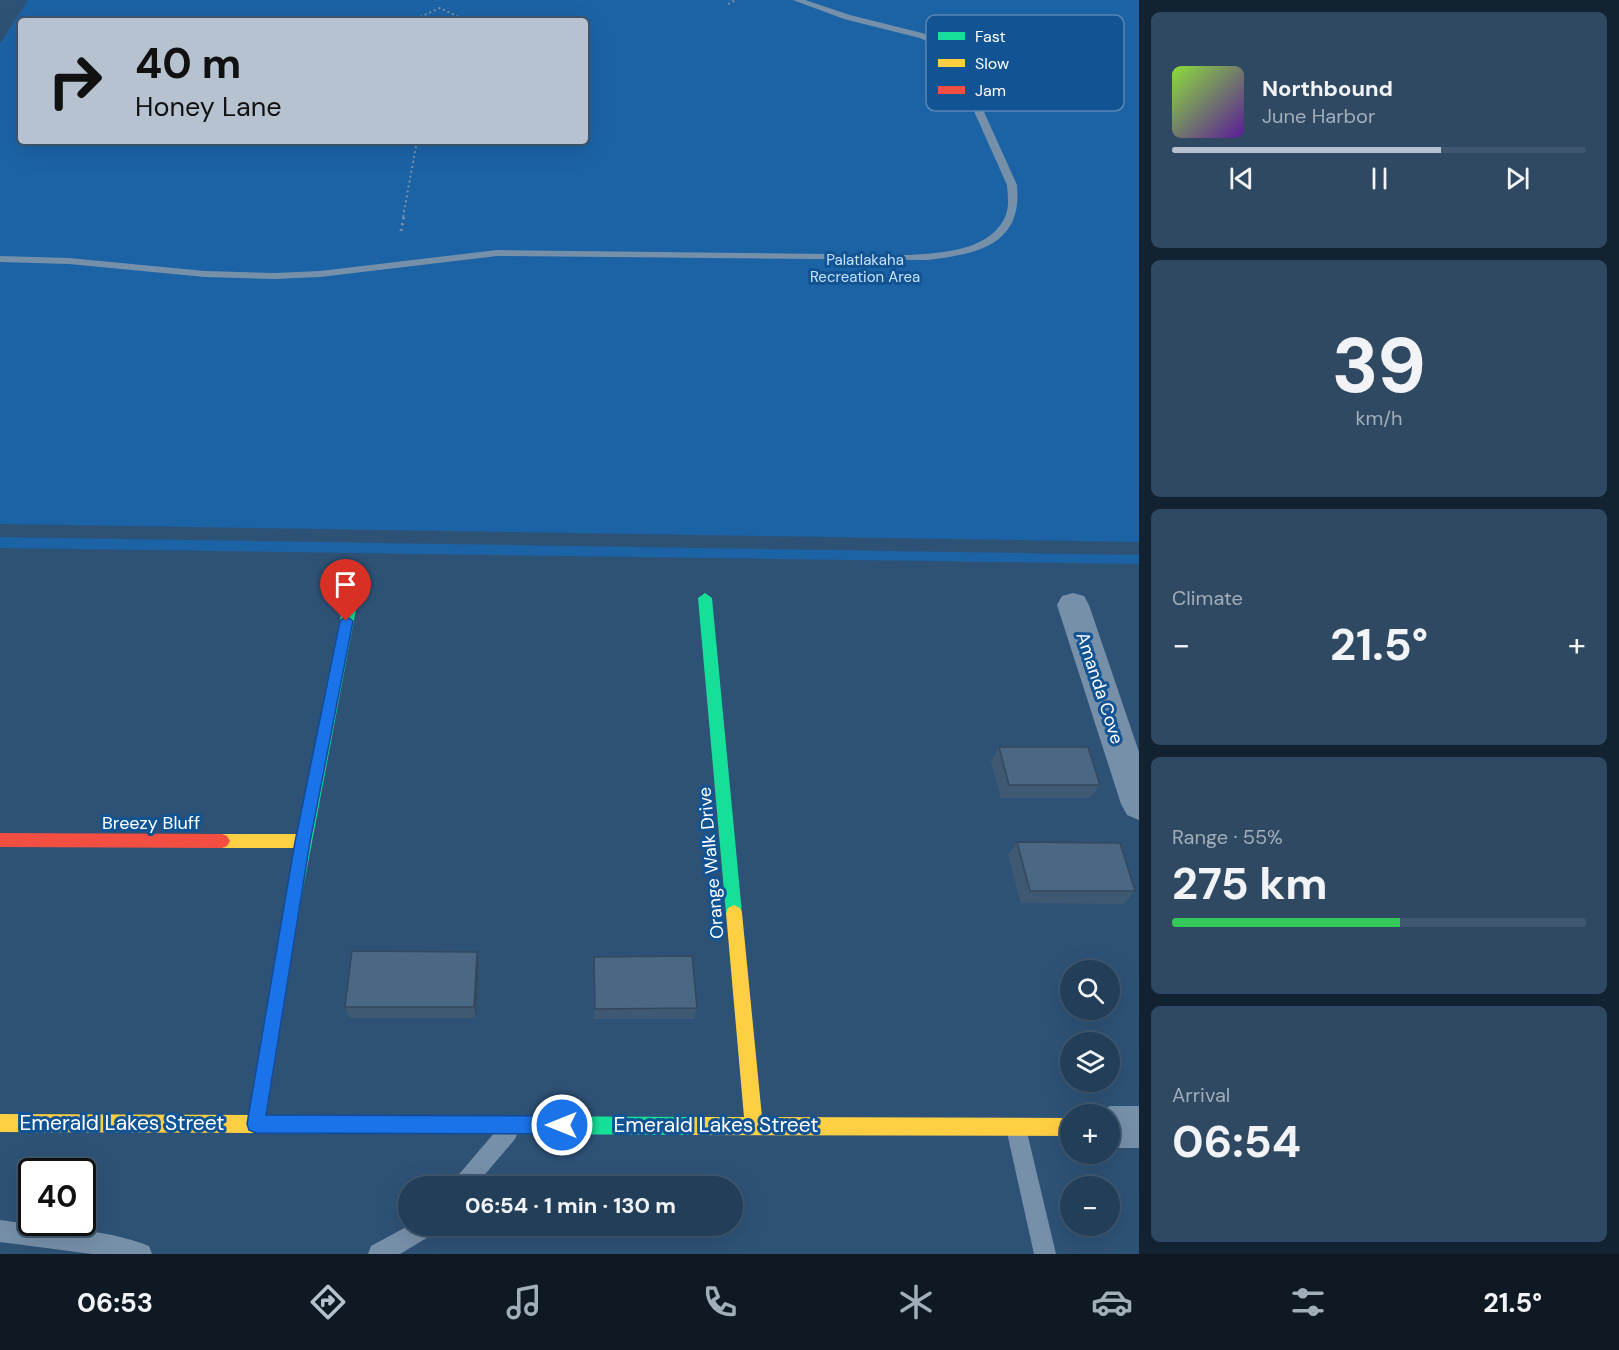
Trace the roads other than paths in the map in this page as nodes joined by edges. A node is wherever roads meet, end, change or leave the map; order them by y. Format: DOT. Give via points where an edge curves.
graph roads {
  1 [pos="797,0"];
  2 [pos="926,38"];
  3 [pos="979,111"];
  4 [pos="0,259"];
  5 [pos="705,598"];
  6 [pos="351,599"];
  7 [pos="1072,605"];
  8 [pos="1139,804"];
  9 [pos="0,840"];
  10 [pos="303,842"];
  11 [pos="0,1123"];
  12 [pos="256,1124"];
  13 [pos="514,1125"];
  14 [pos="754,1125"];
  15 [pos="1015,1126"];
  16 [pos="1060,1127"];
  17 [pos="1120,1127"];
  18 [pos="1139,1127"];
  19 [pos="471,1176"];
  20 [pos="0,1231"];
  21 [pos="410,1236"];
  22 [pos="141,1254"];
  23 [pos="379,1254"];
  24 [pos="1045,1254"];
  1 -- 2 [label="lane"];
  3 -- 4 [label="lane" via="1016,201 1001,231 984,245 965,253 910,258 497,253 275,276"];
  5 -- 14 [label="street, Orange Walk Drive"];
  6 -- 10 [label="street"];
  7 -- 8 [label="street, Amanda Cove"];
  9 -- 10 [label="street, Breezy Bluff"];
  10 -- 12 [label="street"];
  11 -- 12 [label="street, Emerald Lakes Street"];
  12 -- 13 [label="street, Emerald Lakes Street"];
  13 -- 14 [label="street, Emerald Lakes Street"];
  13 -- 19 [label="lane"];
  14 -- 15 [label="street, Emerald Lakes Street"];
  15 -- 16 [label="street, Emerald Lakes Street"];
  15 -- 24 [label="lane"];
  17 -- 18 [label="street"];
  20 -- 22 [label="lane"];
  21 -- 23 [label="lane"];
}
